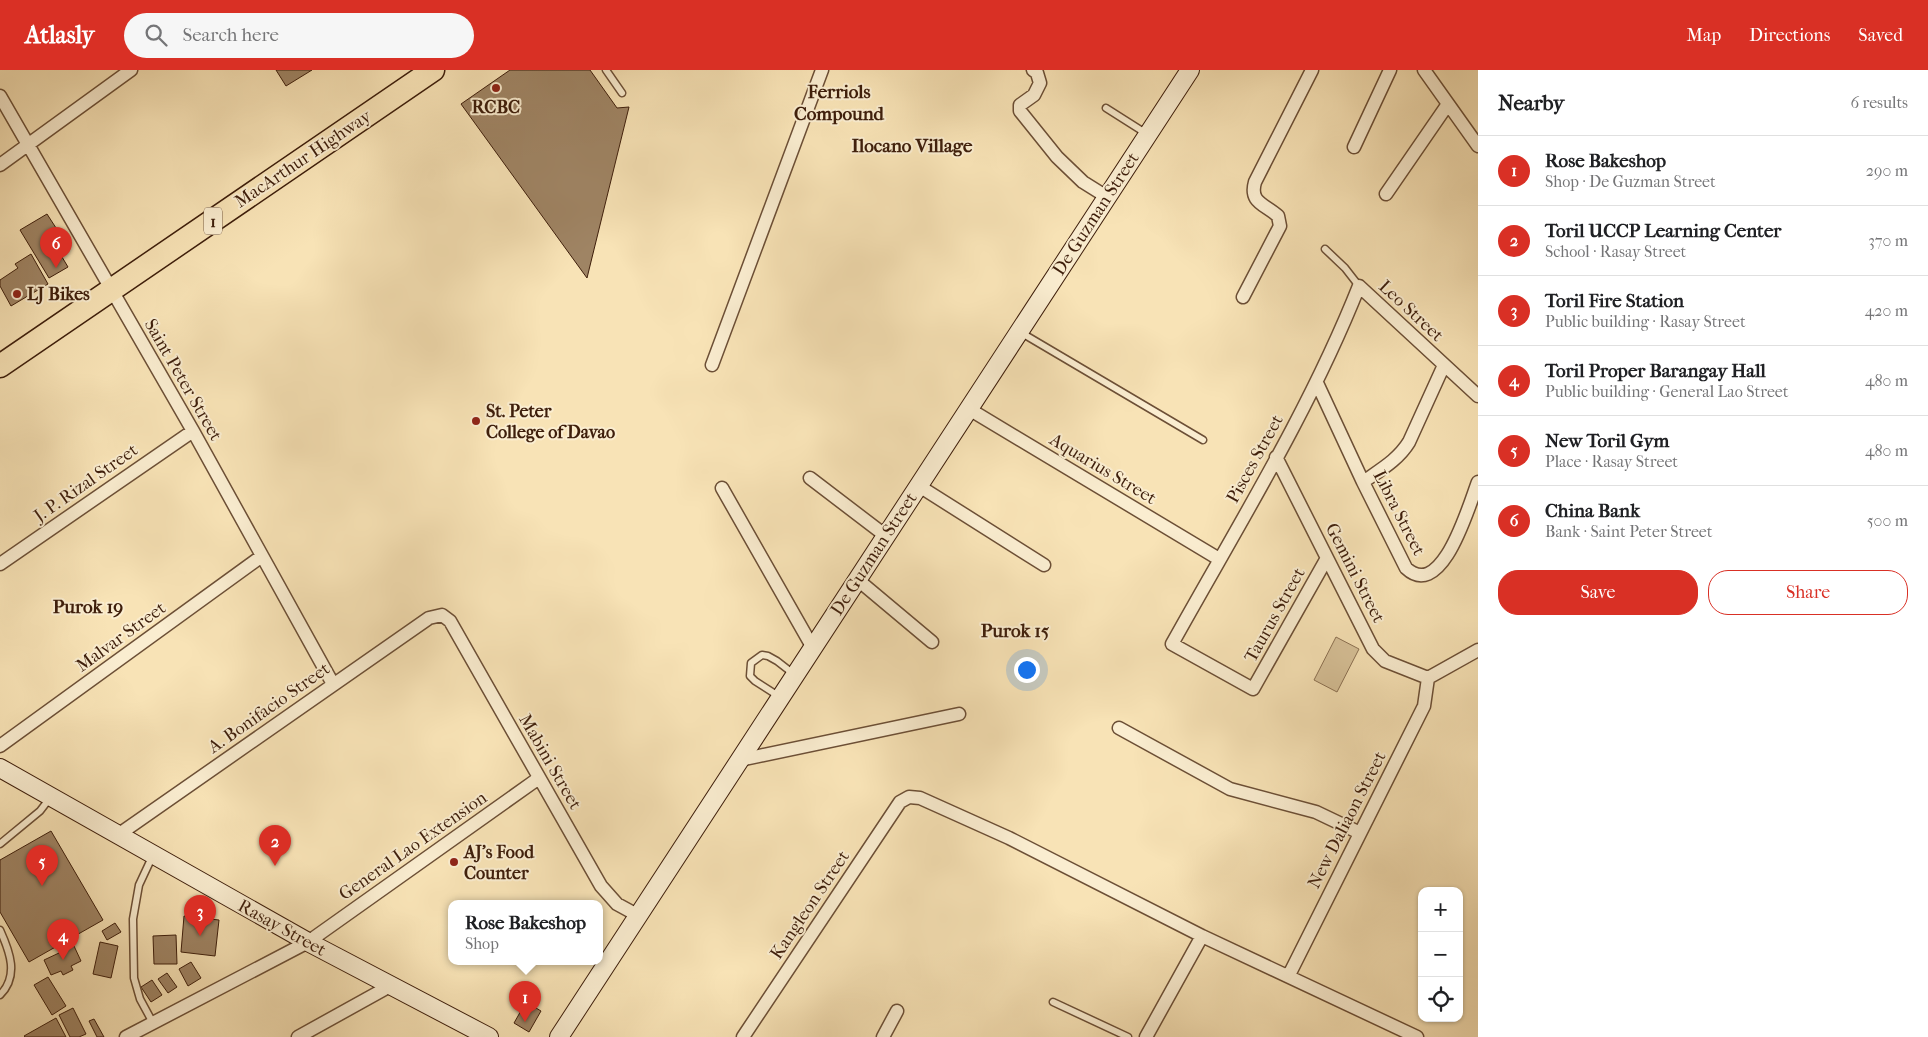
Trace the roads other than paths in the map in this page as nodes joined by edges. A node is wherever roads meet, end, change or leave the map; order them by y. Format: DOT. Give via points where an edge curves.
graph roads {
  1 [pos="131,70"];
  2 [pos="433,70"];
  3 [pos="822,70"];
  4 [pos="1033,70"];
  5 [pos="1190,70"];
  6 [pos="1312,70"];
  7 [pos="1390,70"];
  8 [pos="1424,70"];
  9 [pos="608,71"];
  10 [pos="622,93"];
  11 [pos="0,96"];
  12 [pos="1448,104"];
  13 [pos="1106,108"];
  14 [pos="1148,135"];
  15 [pos="28,146"];
  16 [pos="1478,146"];
  17 [pos="1354,147"];
  18 [pos="0,165"];
  19 [pos="1386,194"];
  20 [pos="1107,197"];
  21 [pos="1325,249"];
  22 [pos="1358,286"];
  23 [pos="111,290"];
  24 [pos="1243,297"];
  25 [pos="1019,331"];
  26 [pos="712,365"];
  27 [pos="1444,365"];
  28 [pos="0,366"];
  29 [pos="1317,383"];
  30 [pos="1478,396"];
  31 [pos="969,410"];
  32 [pos="193,431"];
  33 [pos="1203,440"];
  34 [pos="1276,457"];
  35 [pos="810,478"];
  36 [pos="1363,482"];
  37 [pos="1478,482"];
  38 [pos="919,486"];
  39 [pos="722,488"];
  40 [pos="886,536"];
  41 [pos="262,556"];
  42 [pos="1327,558"];
  43 [pos="1219,559"];
  44 [pos="0,564"];
  45 [pos="1044,565"];
  46 [pos="858,580"];
  47 [pos="442,615"];
  48 [pos="932,642"];
  49 [pos="1172,644"];
  50 [pos="813,648"];
  51 [pos="1478,650"];
  52 [pos="795,675"];
  53 [pos="1428,678"];
  54 [pos="332,684"];
  55 [pos="781,697"];
  56 [pos="959,714"];
  57 [pos="1119,728"];
  58 [pos="0,746"];
  59 [pos="740,760"];
  60 [pos="0,768"];
  61 [pos="539,778"];
  62 [pos="51,797"];
  63 [pos="1360,833"];
  64 [pos="118,834"];
  65 [pos="0,844"];
  66 [pos="153,855"];
  67 [pos="639,916"];
  68 [pos="0,930"];
  69 [pos="1202,936"];
  70 [pos="308,942"];
  71 [pos="1289,975"];
  72 [pos="390,986"];
  73 [pos="1,993"];
  74 [pos="1053,1002"];
  75 [pos="897,1011"];
  76 [pos="153,1023"];
  77 [pos="126,1037"];
  78 [pos="298,1037"];
  79 [pos="489,1037"];
  80 [pos="559,1037"];
  81 [pos="743,1037"];
  82 [pos="883,1037"];
  83 [pos="1128,1037"];
  84 [pos="1146,1037"];
  85 [pos="1418,1037"];
  1 -- 15 [label="street"];
  2 -- 23 [label="highway, MacArthur Highway / 1"];
  3 -- 26 [label="street"];
  4 -- 20 [label="street" via="1040,83 1034,95 1020,105 1020,110 1057,157 1083,182"];
  5 -- 14 [label="street, De Guzman Street"];
  6 -- 24 [label="street" via="1255,182 1255,198 1278,216 1280,226"];
  7 -- 17 [label="street"];
  8 -- 12 [label="street"];
  9 -- 10 [label="lane"];
  11 -- 15 [label="street, Saint Peter Street"];
  12 -- 16 [label="street"];
  12 -- 19 [label="street"];
  13 -- 14 [label="lane"];
  14 -- 20 [label="street, De Guzman Street"];
  15 -- 18 [label="street"];
  15 -- 23 [label="street, Saint Peter Street"];
  20 -- 25 [label="street, De Guzman Street"];
  21 -- 22 [label="lane, Leo Street"];
  22 -- 27 [label="street, Leo Street"];
  22 -- 29 [label="street, Pisces Street"];
  23 -- 28 [label="highway, MacArthur Highway / 1"];
  23 -- 32 [label="street, Saint Peter Street"];
  25 -- 31 [label="street, De Guzman Street"];
  25 -- 33 [label="lane"];
  27 -- 30 [label="street, Leo Street"];
  27 -- 36 [label="street" via="1403,452"];
  29 -- 34 [label="street, Pisces Street"];
  29 -- 36 [label="street, Libra Street"];
  31 -- 38 [label="street, De Guzman Street"];
  31 -- 43 [label="street, Aquarius Street"];
  32 -- 41 [label="street, Saint Peter Street"];
  32 -- 44 [label="street, J. P. Rizal Street"];
  34 -- 42 [label="street, Gemini Street"];
  34 -- 43 [label="street, Pisces Street"];
  35 -- 40 [label="street"];
  36 -- 37 [label="street, Libra Street" via="1406,568 1420,576 1436,570 1445,558"];
  38 -- 40 [label="street, De Guzman Street"];
  38 -- 45 [label="street"];
  39 -- 50 [label="street"];
  40 -- 46 [label="street, De Guzman Street"];
  41 -- 54 [label="street, Saint Peter Street"];
  41 -- 58 [label="street, Malvar Street"];
  42 -- 49 [label="street, Taurus Street" via="1253,689"];
  42 -- 53 [label="street, Gemini Street" via="1378,655"];
  43 -- 49 [label="street, Pisces Street"];
  46 -- 48 [label="street"];
  46 -- 50 [label="street, De Guzman Street"];
  47 -- 54 [label="street, A. Bonifacio Street" via="429,618"];
  47 -- 61 [label="street, Mabini Street" via="450,622"];
  50 -- 52 [label="street, De Guzman Street"];
  51 -- 53 [label="street"];
  52 -- 55 [label="street, De Guzman Street"];
  52 -- 55 [label="lane" via="768,656 762,655 751,663 750,676 755,682"];
  53 -- 63 [label="street, New Daliaon Street" via="1424,706"];
  54 -- 64 [label="street, A. Bonifacio Street"];
  55 -- 59 [label="street, De Guzman Street"];
  56 -- 59 [label="street"];
  57 -- 63 [label="street" via="1230,789 1316,812"];
  59 -- 67 [label="street, De Guzman Street"];
  60 -- 62 [label="street, Rasay Street"];
  61 -- 67 [label="street, Mabini Street" via="601,886 617,904"];
  61 -- 70 [label="street, General Lao Extension"];
  62 -- 64 [label="street, Rasay Street"];
  62 -- 65 [label="lane" via="29,821"];
  63 -- 71 [label="street, New Daliaon Street"];
  64 -- 66 [label="street, Rasay Street"];
  66 -- 70 [label="street, Rasay Street"];
  66 -- 76 [label="lane" via="139,885 133,919 134,978 140,999"];
  67 -- 80 [label="street, De Guzman Street"];
  68 -- 73 [label="lane" via="12,968 12,977"];
  69 -- 71 [label="street"];
  69 -- 81 [label="street, Kangleon Street" via="1009,838 920,798 909,797 897,806"];
  69 -- 84 [label="street"];
  70 -- 72 [label="street, Rasay Street"];
  70 -- 76 [label="street, General Lao Extension"];
  71 -- 85 [label="street"];
  72 -- 78 [label="street"];
  72 -- 79 [label="street, Rasay Street"];
  74 -- 83 [label="lane"];
  75 -- 82 [label="street"];
  76 -- 77 [label="street, General Lao Extension"];
}
